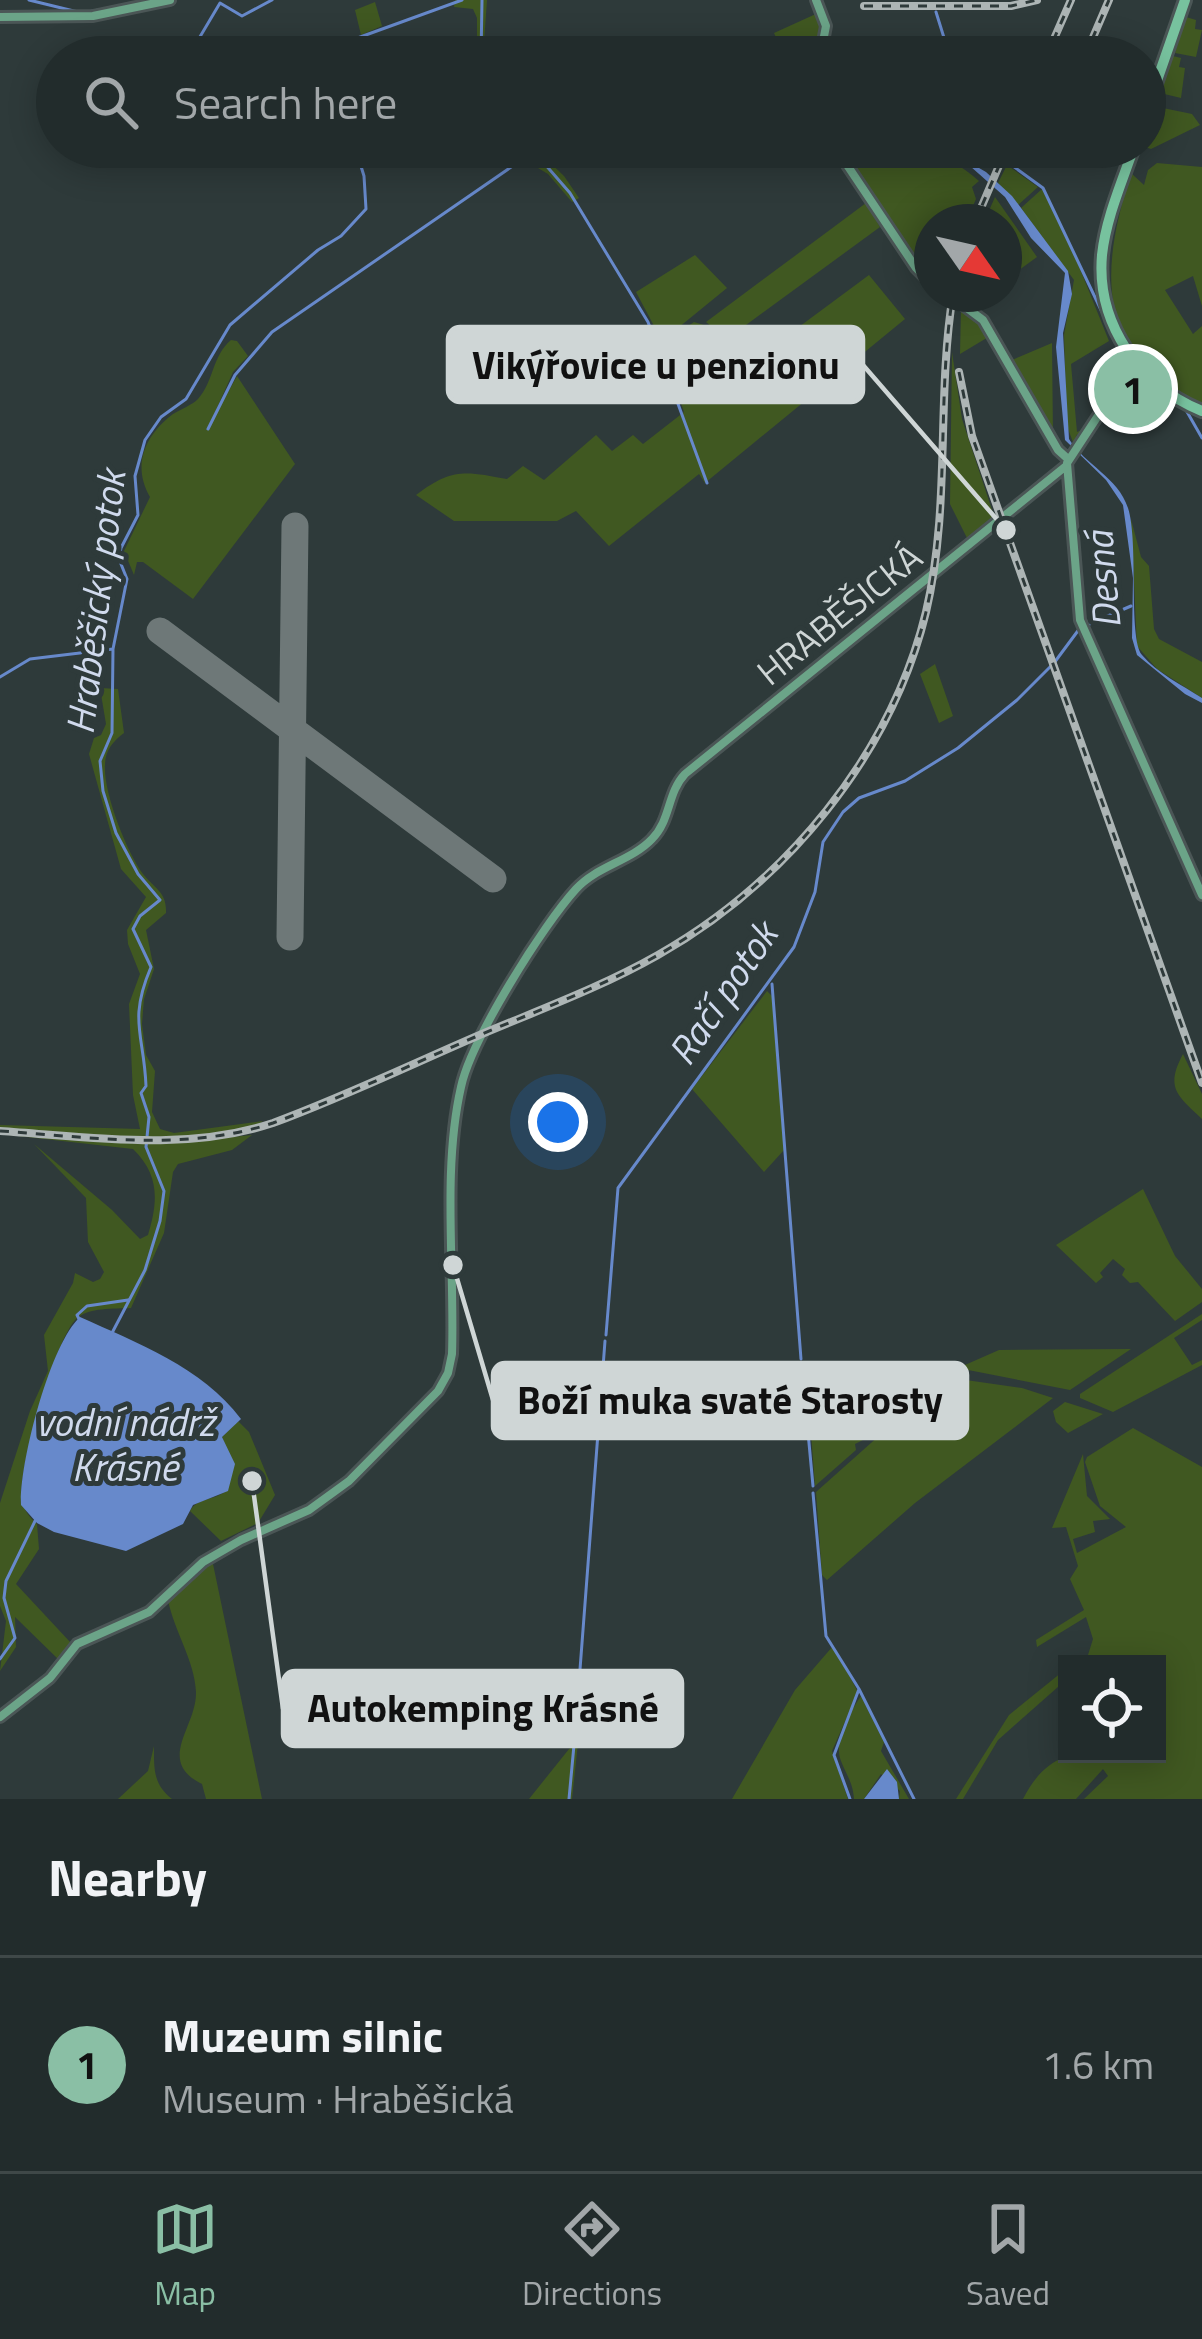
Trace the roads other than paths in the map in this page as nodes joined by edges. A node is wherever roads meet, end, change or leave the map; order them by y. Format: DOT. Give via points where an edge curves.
graph roads {
  1 [pos="170,0"];
  2 [pos="816,0"];
  3 [pos="1185,0"];
  4 [pos="0,17"];
  5 [pos="824,36"];
  6 [pos="1166,55"];
  7 [pos="849,168"];
  8 [pos="1128,168"];
  9 [pos="914,265"];
  10 [pos="974,312"];
  11 [pos="1137,364"];
  12 [pos="1202,410"];
  13 [pos="1071,457"];
  14 [pos="1202,896"];
  15 [pos="0,1717"];
  1 -- 4 [label="street" via="93,16"];
  2 -- 5 [label="street"];
  3 -- 6 [label="main road"];
  7 -- 9 [label="street"];
  8 -- 11 [label="main road" via="1102,280 1108,311"];
  10 -- 13 [label="street" via="1058,450"];
  11 -- 12 [label="main road"];
  11 -- 13 [label="street, HRABĚŠICKÁ"];
  13 -- 14 [label="street" via="1081,627"];
  13 -- 15 [label="street, HRABĚŠICKÁ" via="685,774 647,844 597,872 565,902 469,1061 458,1102 452,1354 438,1390 337,1490 214,1555 149,1612 77,1644 50,1678"];
}
